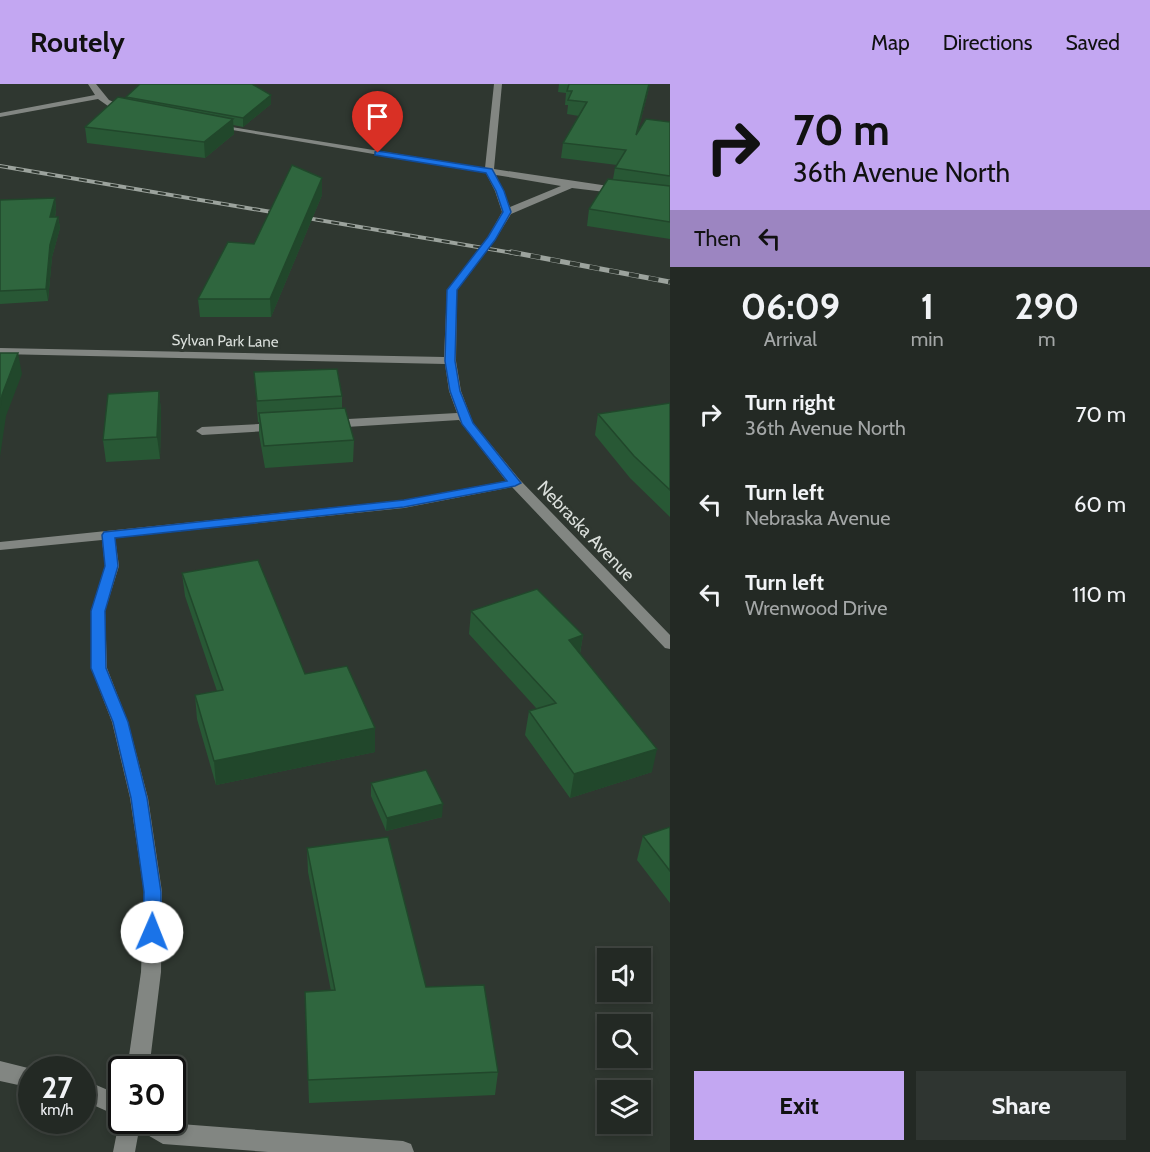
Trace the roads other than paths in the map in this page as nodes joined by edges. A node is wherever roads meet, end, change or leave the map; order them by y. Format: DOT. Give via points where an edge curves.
graph roads {
  1 [pos="92,84"];
  2 [pos="498,84"];
  3 [pos="97,97"];
  4 [pos="134,111"];
  5 [pos="0,115"];
  6 [pos="202,125"];
  7 [pos="489,171"];
  8 [pos="572,184"];
  9 [pos="627,191"];
  10 [pos="507,212"];
  11 [pos="0,351"];
  12 [pos="450,361"];
  13 [pos="464,416"];
  14 [pos="321,424"];
  15 [pos="297,426"];
  16 [pos="202,431"];
  17 [pos="515,483"];
  18 [pos="108,535"];
  19 [pos="0,546"];
  20 [pos="670,644"];
  21 [pos="140,1056"];
  22 [pos="0,1071"];
  23 [pos="18,1075"];
  24 [pos="127,1134"];
  25 [pos="186,1134"];
  26 [pos="124,1152"];
  27 [pos="403,1152"];
  1 -- 3 [label="street"];
  2 -- 7 [label="street"];
  3 -- 4 [label="street" via="112,106"];
  3 -- 5 [label="street"];
  6 -- 7 [label="street"];
  7 -- 8 [label="street"];
  7 -- 10 [label="street"];
  8 -- 9 [label="street"];
  8 -- 10 [label="street"];
  10 -- 12 [label="street, Nebraska Avenue" via="452,290"];
  11 -- 12 [label="street, Sylvan Park Lane"];
  12 -- 13 [label="street, Nebraska Avenue"];
  13 -- 14 [label="street"];
  13 -- 17 [label="street, Nebraska Avenue"];
  15 -- 16 [label="street"];
  17 -- 18 [label="street" via="404,504"];
  17 -- 20 [label="street, Nebraska Avenue"];
  18 -- 19 [label="street"];
  18 -- 21 [label="street" via="112,566 98,611 99,668 120,722 136,788 153,892 151,972"];
  22 -- 23 [label="street"];
  24 -- 26 [label="street"];
  25 -- 27 [label="street"];
}
